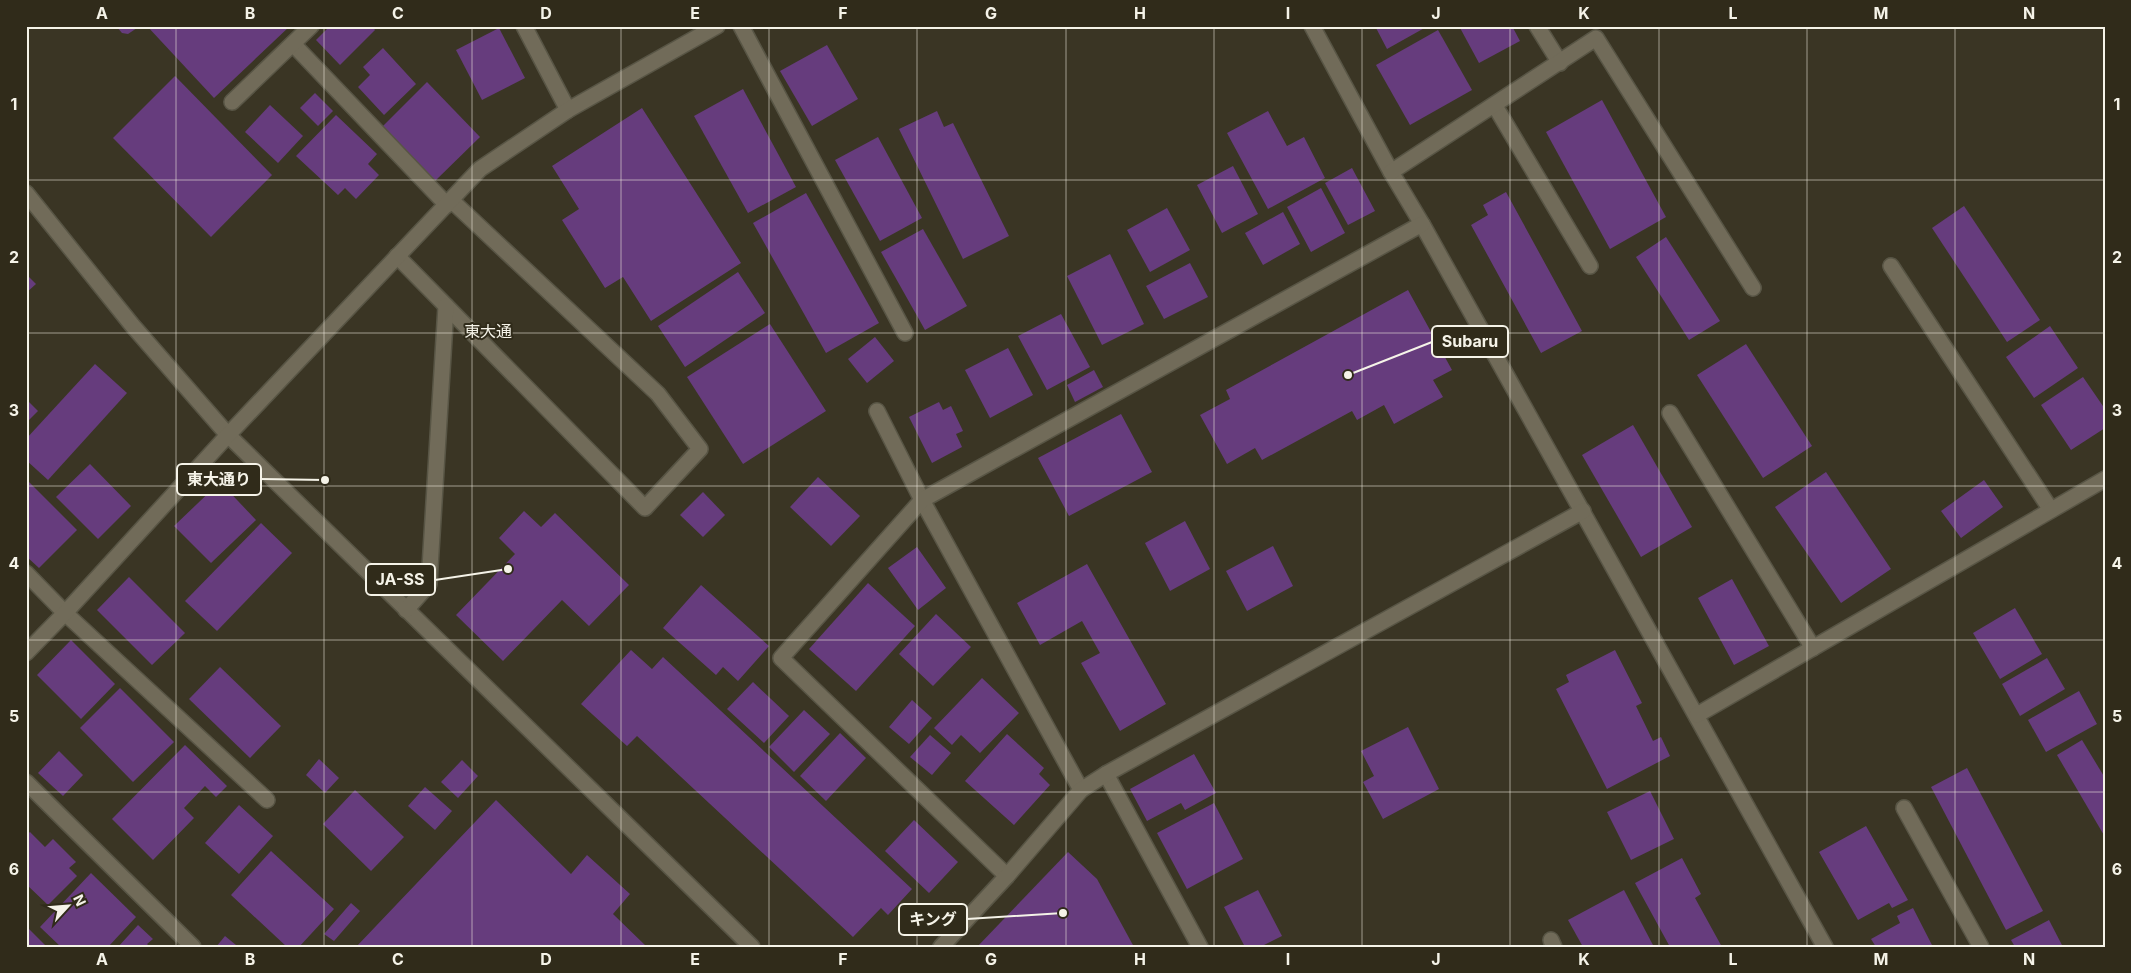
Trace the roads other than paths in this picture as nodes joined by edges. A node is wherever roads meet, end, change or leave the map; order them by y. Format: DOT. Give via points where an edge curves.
graph roads {
  1 [pos="311,26"];
  2 [pos="524,26"];
  3 [pos="717,26"];
  4 [pos="741,26"];
  5 [pos="1312,26"];
  6 [pos="1537,26"];
  7 [pos="293,44"];
  8 [pos="1560,64"];
  9 [pos="232,102"];
  10 [pos="1495,106"];
  11 [pos="568,110"];
  12 [pos="1391,172"];
  13 [pos="26,193"];
  14 [pos="449,202"];
  15 [pos="1422,224"];
  16 [pos="397,256"];
  17 [pos="1590,266"];
  18 [pos="1891,266"];
  19 [pos="1753,288"];
  20 [pos="446,306"];
  21 [pos="904,333"];
  22 [pos="877,410"];
  23 [pos="1670,413"];
  24 [pos="228,435"];
  25 [pos="2105,479"];
  26 [pos="922,500"];
  27 [pos="2051,510"];
  28 [pos="1583,511"];
  29 [pos="26,573"];
  30 [pos="406,610"];
  31 [pos="65,613"];
  32 [pos="1813,648"];
  33 [pos="26,653"];
  34 [pos="1697,715"];
  35 [pos="1106,774"];
  36 [pos="26,782"];
  37 [pos="1081,790"];
  38 [pos="267,800"];
  39 [pos="1904,808"];
  40 [pos="1008,876"];
  41 [pos="193,947"];
  42 [pos="752,947"];
  43 [pos="941,947"];
  44 [pos="1200,947"];
  45 [pos="1825,947"];
  46 [pos="1981,947"];
  1 -- 7 [label="street"];
  2 -- 11 [label="street"];
  3 -- 11 [label="street"];
  4 -- 21 [label="street"];
  5 -- 12 [label="street"];
  6 -- 8 [label="street"];
  7 -- 9 [label="street"];
  7 -- 14 [label="street"];
  8 -- 10 [label="street"];
  8 -- 19 [label="street" via="1596,38"];
  10 -- 12 [label="street"];
  10 -- 17 [label="street"];
  11 -- 14 [label="street" via="480,169"];
  12 -- 15 [label="street"];
  13 -- 24 [label="street" via="132,325"];
  14 -- 16 [label="street"];
  14 -- 20 [label="street" via="658,394 700,449 645,508"];
  15 -- 26 [label="street"];
  15 -- 28 [label="street"];
  16 -- 20 [label="street"];
  16 -- 24 [label="street"];
  18 -- 27 [label="street"];
  20 -- 30 [label="street" via="429,584"];
  22 -- 26 [label="street"];
  23 -- 32 [label="street"];
  24 -- 30 [label="street"];
  24 -- 31 [label="street"];
  25 -- 27 [label="street"];
  26 -- 37 [label="street"];
  26 -- 40 [label="street" via="781,658"];
  27 -- 32 [label="street"];
  28 -- 34 [label="street"];
  28 -- 35 [label="street"];
  29 -- 31 [label="street"];
  30 -- 42 [label="street"];
  31 -- 33 [label="street"];
  31 -- 38 [label="street"];
  32 -- 34 [label="street"];
  34 -- 45 [label="street"];
  35 -- 37 [label="street"];
  35 -- 44 [label="street"];
  36 -- 41 [label="street"];
  37 -- 40 [label="street"];
  39 -- 46 [label="street"];
  40 -- 43 [label="street"];
}
